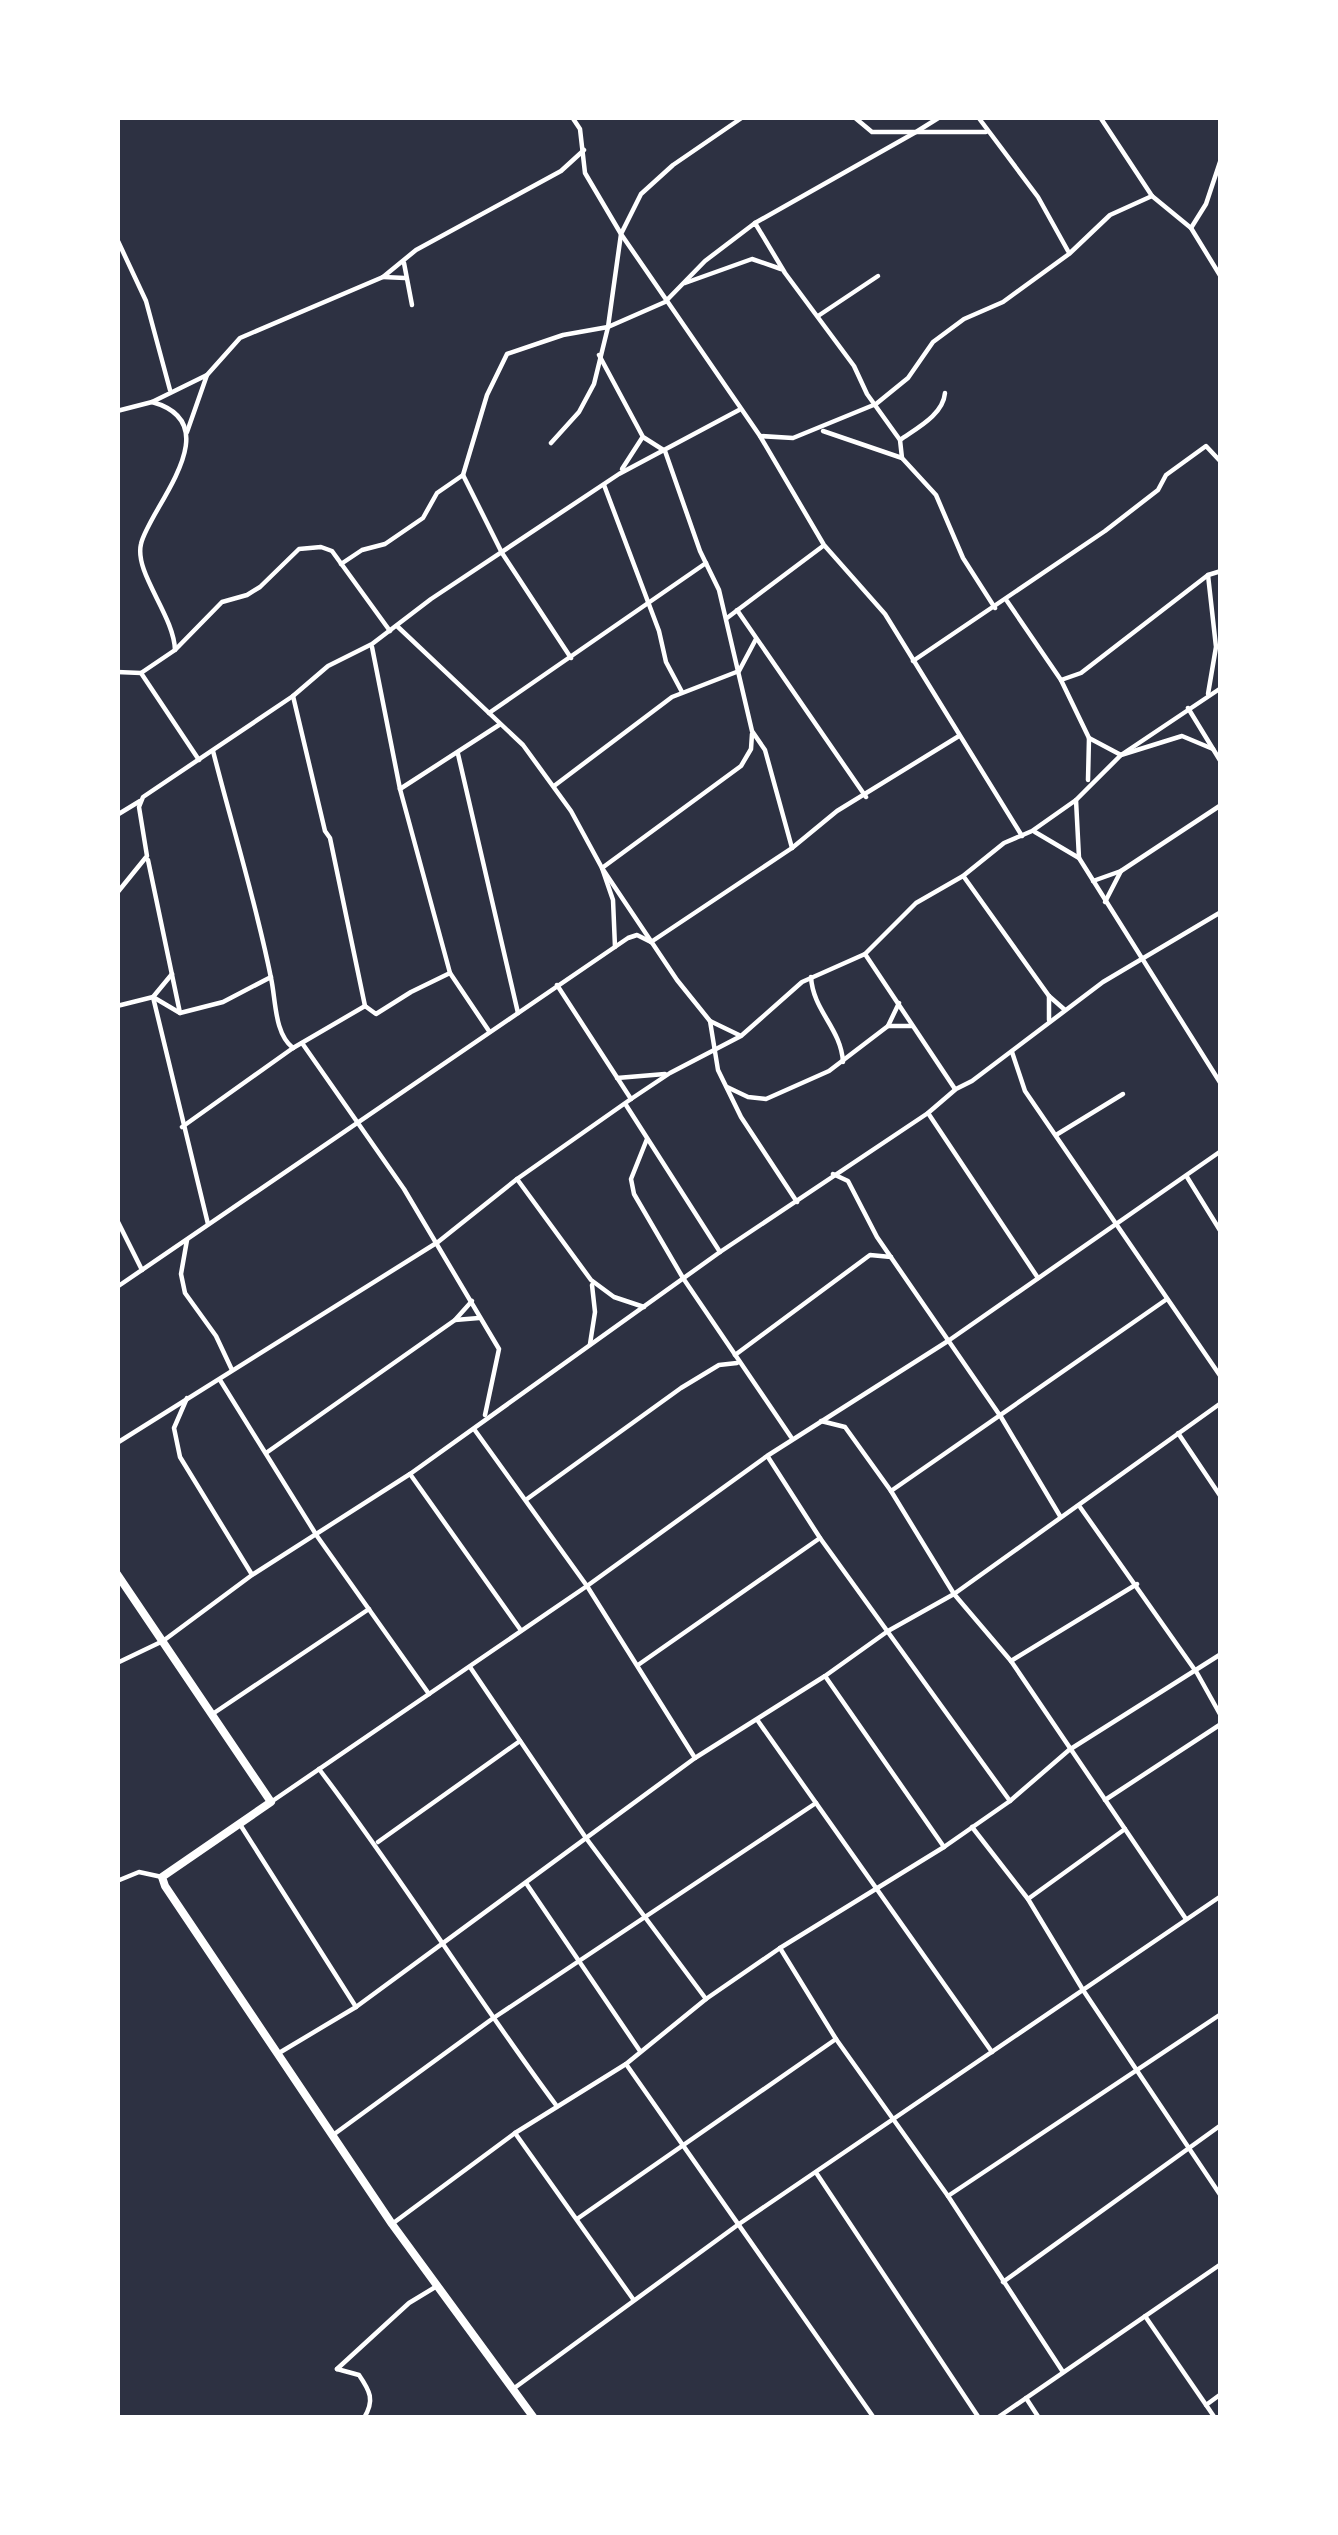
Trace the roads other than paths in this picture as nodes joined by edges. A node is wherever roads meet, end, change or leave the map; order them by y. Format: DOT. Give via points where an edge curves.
graph roads {
  1 [pos="572,117"];
  2 [pos="854,117"];
  3 [pos="940,117"];
  4 [pos="978,117"];
  5 [pos="1100,117"];
  6 [pos="741,118"];
  7 [pos="986,131"];
  8 [pos="916,132"];
  9 [pos="584,150"];
  10 [pos="1221,158"];
  11 [pos="1152,196"];
  12 [pos="755,223"];
  13 [pos="1191,228"];
  14 [pos="621,234"];
  15 [pos="117,239"];
  16 [pos="1069,254"];
  17 [pos="404,262"];
  18 [pos="782,269"];
  19 [pos="878,275"];
  20 [pos="383,278"];
  21 [pos="405,278"];
  22 [pos="1221,278"];
  23 [pos="685,283"];
  24 [pos="665,302"];
  25 [pos="412,305"];
  26 [pos="818,316"];
  27 [pos="608,327"];
  28 [pos="599,355"];
  29 [pos="206,375"];
  30 [pos="170,390"];
  31 [pos="945,393"];
  32 [pos="152,402"];
  33 [pos="876,404"];
  34 [pos="739,410"];
  35 [pos="117,411"];
  36 [pos="819,429"];
  37 [pos="186,435"];
  38 [pos="760,436"];
  39 [pos="643,437"];
  40 [pos="900,440"];
  41 [pos="551,443"];
  42 [pos="1218,450"];
  43 [pos="665,451"];
  44 [pos="902,458"];
  45 [pos="1221,463"];
  46 [pos="620,474"];
  47 [pos="463,476"];
  48 [pos="604,485"];
  49 [pos="824,545"];
  50 [pos="502,553"];
  51 [pos="341,563"];
  52 [pos="706,563"];
  53 [pos="1221,572"];
  54 [pos="1208,575"];
  55 [pos="1007,600"];
  56 [pos="647,604"];
  57 [pos="995,608"];
  58 [pos="737,610"];
  59 [pos="727,618"];
  60 [pos="394,628"];
  61 [pos="756,639"];
  62 [pos="372,644"];
  63 [pos="175,650"];
  64 [pos="572,658"];
  65 [pos="913,662"];
  66 [pos="739,671"];
  67 [pos="117,672"];
  68 [pos="141,673"];
  69 [pos="1061,680"];
  70 [pos="1221,688"];
  71 [pos="682,692"];
  72 [pos="293,696"];
  73 [pos="1208,698"];
  74 [pos="1188,708"];
  75 [pos="489,713"];
  76 [pos="499,724"];
  77 [pos="752,731"];
  78 [pos="959,736"];
  79 [pos="1089,738"];
  80 [pos="752,749"];
  81 [pos="1213,749"];
  82 [pos="765,750"];
  83 [pos="212,751"];
  84 [pos="458,754"];
  85 [pos="1121,754"];
  86 [pos="199,760"];
  87 [pos="1221,762"];
  88 [pos="1088,784"];
  89 [pos="554,786"];
  90 [pos="400,789"];
  91 [pos="866,797"];
  92 [pos="1076,800"];
  93 [pos="140,801"];
  94 [pos="1221,805"];
  95 [pos="117,815"];
  96 [pos="1032,831"];
  97 [pos="1022,836"];
  98 [pos="791,848"];
  99 [pos="147,856"];
  100 [pos="1079,858"];
  101 [pos="602,868"];
  102 [pos="1121,872"];
  103 [pos="964,876"];
  104 [pos="1093,880"];
  105 [pos="117,892"];
  106 [pos="1105,902"];
  107 [pos="1220,914"];
  108 [pos="651,941"];
  109 [pos="615,947"];
  110 [pos="865,954"];
  111 [pos="1144,957"];
  112 [pos="172,974"];
  113 [pos="450,974"];
  114 [pos="271,977"];
  115 [pos="812,977"];
  116 [pos="557,985"];
  117 [pos="254,988"];
  118 [pos="274,993"];
  119 [pos="1048,996"];
  120 [pos="153,998"];
  121 [pos="899,1003"];
  122 [pos="117,1006"];
  123 [pos="365,1006"];
  124 [pos="1065,1010"];
  125 [pos="180,1012"];
  126 [pos="518,1013"];
  127 [pos="710,1021"];
  128 [pos="1049,1021"];
  129 [pos="888,1026"];
  130 [pos="916,1027"];
  131 [pos="490,1032"];
  132 [pos="741,1036"];
  133 [pos="302,1042"];
  134 [pos="842,1044"];
  135 [pos="293,1048"];
  136 [pos="855,1049"];
  137 [pos="713,1051"];
  138 [pos="1012,1052"];
  139 [pos="843,1062"];
  140 [pos="670,1073"];
  141 [pos="617,1078"];
  142 [pos="1221,1084"];
  143 [pos="727,1087"];
  144 [pos="956,1089"];
  145 [pos="1123,1094"];
  146 [pos="628,1101"];
  147 [pos="928,1114"];
  148 [pos="358,1120"];
  149 [pos="182,1127"];
  150 [pos="1056,1135"];
  151 [pos="647,1139"];
  152 [pos="1221,1151"];
  153 [pos="833,1174"];
  154 [pos="1187,1177"];
  155 [pos="517,1179"];
  156 [pos="797,1202"];
  157 [pos="117,1220"];
  158 [pos="208,1224"];
  159 [pos="1115,1226"];
  160 [pos="1221,1232"];
  161 [pos="877,1237"];
  162 [pos="188,1240"];
  163 [pos="438,1242"];
  164 [pos="720,1252"];
  165 [pos="871,1255"];
  166 [pos="891,1258"];
  167 [pos="142,1270"];
  168 [pos="683,1278"];
  169 [pos="1038,1278"];
  170 [pos="591,1280"];
  171 [pos="117,1287"];
  172 [pos="1167,1299"];
  173 [pos="472,1301"];
  174 [pos="644,1307"];
  175 [pos="480,1318"];
  176 [pos="455,1320"];
  177 [pos="948,1341"];
  178 [pos="590,1344"];
  179 [pos="729,1347"];
  180 [pos="735,1355"];
  181 [pos="740,1363"];
  182 [pos="718,1365"];
  183 [pos="233,1372"];
  184 [pos="1221,1377"];
  185 [pos="220,1380"];
  186 [pos="188,1398"];
  187 [pos="1221,1403"];
  188 [pos="1000,1417"];
  189 [pos="484,1418"];
  190 [pos="821,1421"];
  191 [pos="472,1427"];
  192 [pos="1178,1433"];
  193 [pos="792,1439"];
  194 [pos="117,1444"];
  195 [pos="266,1453"];
  196 [pos="767,1456"];
  197 [pos="410,1474"];
  198 [pos="891,1491"];
  199 [pos="1221,1497"];
  200 [pos="527,1499"];
  201 [pos="1080,1507"];
  202 [pos="1060,1516"];
  203 [pos="317,1536"];
  204 [pos="820,1538"];
  205 [pos="117,1574"];
  206 [pos="252,1575"];
  207 [pos="1137,1585"];
  208 [pos="587,1586"];
  209 [pos="954,1594"];
  210 [pos="371,1607"];
  211 [pos="520,1629"];
  212 [pos="888,1630"];
  213 [pos="163,1641"];
  214 [pos="1221,1654"];
  215 [pos="1011,1661"];
  216 [pos="118,1662"];
  217 [pos="638,1665"];
  218 [pos="470,1667"];
  219 [pos="1197,1673"];
  220 [pos="825,1676"];
  221 [pos="429,1694"];
  222 [pos="214,1713"];
  223 [pos="758,1720"];
  224 [pos="1221,1720"];
  225 [pos="520,1741"];
  226 [pos="1069,1750"];
  227 [pos="695,1758"];
  228 [pos="319,1769"];
  229 [pos="1106,1800"];
  230 [pos="1010,1801"];
  231 [pos="271,1802"];
  232 [pos="816,1804"];
  233 [pos="241,1826"];
  234 [pos="972,1828"];
  235 [pos="1124,1829"];
  236 [pos="586,1838"];
  237 [pos="376,1844"];
  238 [pos="944,1846"];
  239 [pos="162,1877"];
  240 [pos="117,1881"];
  241 [pos="526,1883"];
  242 [pos="876,1890"];
  243 [pos="1221,1896"];
  244 [pos="1028,1899"];
  245 [pos="646,1914"];
  246 [pos="1187,1920"];
  247 [pos="442,1941"];
  248 [pos="780,1948"];
  249 [pos="580,1961"];
  250 [pos="1083,1990"];
  251 [pos="706,1999"];
  252 [pos="356,2006"];
  253 [pos="1221,2014"];
  254 [pos="492,2019"];
  255 [pos="836,2039"];
  256 [pos="640,2051"];
  257 [pos="992,2052"];
  258 [pos="278,2054"];
  259 [pos="626,2064"];
  260 [pos="1138,2071"];
  261 [pos="556,2105"];
  262 [pos="892,2121"];
  263 [pos="1221,2125"];
  264 [pos="515,2133"];
  265 [pos="333,2135"];
  266 [pos="680,2144"];
  267 [pos="1190,2147"];
  268 [pos="817,2174"];
  269 [pos="948,2196"];
  270 [pos="1221,2196"];
  271 [pos="577,2219"];
  272 [pos="392,2224"];
  273 [pos="739,2224"];
  274 [pos="1221,2264"];
  275 [pos="1004,2282"];
  276 [pos="437,2286"];
  277 [pos="633,2300"];
  278 [pos="1145,2316"];
  279 [pos="1063,2372"];
  280 [pos="513,2389"];
  281 [pos="1221,2394"];
  282 [pos="1026,2398"];
  283 [pos="1206,2405"];
  284 [pos="364,2418"];
  285 [pos="534,2418"];
  286 [pos="874,2418"];
  287 [pos="979,2418"];
  288 [pos="997,2418"];
  289 [pos="1040,2418"];
  290 [pos="1215,2418"];
  1 -- 9 [label="street"];
  2 -- 8 [label="street" via="872,132"];
  3 -- 8 [label="street"];
  4 -- 7 [label="street"];
  5 -- 11 [label="street"];
  6 -- 14 [label="street" via="641,194"];
  7 -- 8 [label="street"];
  7 -- 16 [label="street" via="1038,197"];
  8 -- 12 [label="street"];
  9 -- 14 [label="street" via="585,173"];
  9 -- 17 [label="street"];
  10 -- 13 [label="street"];
  11 -- 13 [label="street"];
  11 -- 16 [label="street" via="1110,215"];
  12 -- 18 [label="street"];
  12 -- 23 [label="street"];
  13 -- 22 [label="street"];
  14 -- 24 [label="street"];
  14 -- 27 [label="street"];
  15 -- 30 [label="street" via="146,301"];
  16 -- 33 [label="street" via="933,343"];
  17 -- 20 [label="street"];
  17 -- 21 [label="street"];
  18 -- 23 [label="street" via="752,259"];
  18 -- 26 [label="street"];
  19 -- 26 [label="street"];
  20 -- 21 [label="street"];
  20 -- 29 [label="street" via="240,338"];
  21 -- 25 [label="street"];
  23 -- 24 [label="street"];
  24 -- 27 [label="street"];
  24 -- 34 [label="street"];
  26 -- 33 [label="street"];
  27 -- 28 [label="street"];
  27 -- 47 [label="street" via="507,354"];
  28 -- 39 [label="street"];
  28 -- 41 [label="street" via="588,398"];
  29 -- 30 [label="street"];
  29 -- 37 [label="street"];
  30 -- 32 [label="street"];
  31 -- 40 [label="street" via="935,413"];
  32 -- 35 [label="street"];
  32 -- 37 [label="street" via="176,414"];
  33 -- 36 [label="street"];
  33 -- 40 [label="street"];
  34 -- 38 [label="street"];
  34 -- 43 [label="street"];
  36 -- 38 [label="street"];
  36 -- 44 [label="street"];
  37 -- 63 [label="street" via="180,473 141,544"];
  38 -- 49 [label="street"];
  39 -- 43 [label="street"];
  39 -- 46 [label="street"];
  40 -- 44 [label="street"];
  42 -- 45 [label="street"];
  42 -- 55 [label="street" via="1206,446"];
  43 -- 46 [label="street"];
  43 -- 52 [label="street"];
  44 -- 57 [label="street" via="936,495"];
  46 -- 48 [label="street"];
  47 -- 50 [label="street"];
  47 -- 51 [label="street" via="437,493 423,518"];
  48 -- 50 [label="street"];
  48 -- 56 [label="street"];
  49 -- 58 [label="street"];
  49 -- 65 [label="street" via="885,614"];
  50 -- 60 [label="street"];
  50 -- 64 [label="street"];
  51 -- 60 [label="street"];
  51 -- 63 [label="street" via="321,547 299,549 248,595 222,602"];
  52 -- 56 [label="street"];
  52 -- 59 [label="street"];
  53 -- 54 [label="street"];
  54 -- 69 [label="street"];
  54 -- 73 [label="street" via="1216,647"];
  55 -- 57 [label="street"];
  55 -- 69 [label="street"];
  56 -- 64 [label="street"];
  56 -- 71 [label="street"];
  57 -- 65 [label="street"];
  58 -- 59 [label="street"];
  58 -- 61 [label="street"];
  59 -- 66 [label="street"];
  60 -- 62 [label="street"];
  60 -- 75 [label="street"];
  61 -- 66 [label="street"];
  61 -- 91 [label="street"];
  62 -- 72 [label="street"];
  62 -- 90 [label="street"];
  63 -- 68 [label="street"];
  64 -- 75 [label="street"];
  65 -- 78 [label="street"];
  66 -- 71 [label="street"];
  66 -- 77 [label="street"];
  67 -- 68 [label="street"];
  68 -- 86 [label="street"];
  69 -- 79 [label="street"];
  70 -- 73 [label="street"];
  71 -- 89 [label="street"];
  72 -- 83 [label="street"];
  72 -- 123 [label="street"];
  73 -- 74 [label="street"];
  74 -- 81 [label="street"];
  74 -- 85 [label="street"];
  75 -- 76 [label="street"];
  76 -- 84 [label="street"];
  76 -- 89 [label="street"];
  77 -- 80 [label="street"];
  77 -- 82 [label="street"];
  78 -- 91 [label="street"];
  78 -- 97 [label="street"];
  79 -- 85 [label="street"];
  79 -- 88 [label="street"];
  80 -- 82 [label="street"];
  80 -- 101 [label="street" via="741,766"];
  81 -- 85 [label="street" via="1182,736"];
  81 -- 87 [label="street"];
  82 -- 98 [label="street"];
  83 -- 86 [label="street"];
  83 -- 114 [label="street"];
  84 -- 90 [label="street"];
  84 -- 126 [label="street"];
  85 -- 88 [label="street"];
  86 -- 93 [label="street"];
  88 -- 92 [label="street"];
  89 -- 101 [label="street"];
  90 -- 113 [label="street"];
  91 -- 98 [label="street"];
  92 -- 96 [label="street"];
  92 -- 100 [label="street"];
  93 -- 95 [label="street"];
  93 -- 99 [label="street"];
  94 -- 102 [label="street"];
  96 -- 97 [label="street"];
  96 -- 100 [label="street"];
  97 -- 103 [label="street"];
  98 -- 108 [label="street"];
  99 -- 105 [label="street"];
  99 -- 112 [label="street"];
  100 -- 104 [label="street"];
  101 -- 108 [label="street"];
  101 -- 109 [label="street"];
  102 -- 104 [label="street"];
  102 -- 106 [label="street"];
  103 -- 110 [label="street" via="916,903"];
  103 -- 119 [label="street"];
  104 -- 106 [label="street"];
  106 -- 111 [label="street"];
  107 -- 111 [label="street"];
  108 -- 109 [label="street" via="637,935"];
  108 -- 127 [label="street"];
  109 -- 116 [label="street"];
  110 -- 115 [label="street"];
  110 -- 121 [label="street"];
  111 -- 124 [label="street"];
  111 -- 142 [label="street"];
  112 -- 120 [label="street"];
  112 -- 125 [label="street"];
  113 -- 123 [label="street" via="376,1014"];
  113 -- 131 [label="street"];
  114 -- 117 [label="street"];
  114 -- 118 [label="street"];
  115 -- 132 [label="street"];
  115 -- 134 [label="street" via="815,1003"];
  116 -- 126 [label="street"];
  116 -- 141 [label="street"];
  117 -- 118 [label="street"];
  117 -- 125 [label="street"];
  118 -- 135 [label="street"];
  119 -- 124 [label="street"];
  119 -- 128 [label="street"];
  120 -- 122 [label="street"];
  120 -- 125 [label="street"];
  120 -- 149 [label="street"];
  121 -- 129 [label="street"];
  121 -- 130 [label="street"];
  123 -- 133 [label="street"];
  124 -- 128 [label="street"];
  126 -- 131 [label="street"];
  127 -- 132 [label="street"];
  127 -- 137 [label="street"];
  128 -- 138 [label="street"];
  129 -- 130 [label="street"];
  129 -- 136 [label="street"];
  130 -- 144 [label="street"];
  131 -- 148 [label="street"];
  132 -- 137 [label="street"];
  133 -- 135 [label="street"];
  133 -- 148 [label="street"];
  134 -- 136 [label="street"];
  134 -- 139 [label="street"];
  135 -- 149 [label="street"];
  136 -- 139 [label="street"];
  137 -- 140 [label="street"];
  137 -- 143 [label="street"];
  138 -- 144 [label="street"];
  138 -- 150 [label="street" via="1025,1091"];
  139 -- 143 [label="street" via="766,1099"];
  140 -- 141 [label="street"];
  140 -- 146 [label="street"];
  141 -- 146 [label="street"];
  143 -- 156 [label="street"];
  144 -- 147 [label="street"];
  145 -- 150 [label="street"];
  146 -- 151 [label="street"];
  146 -- 155 [label="street"];
  147 -- 153 [label="street"];
  147 -- 169 [label="street"];
  148 -- 158 [label="street"];
  148 -- 163 [label="street"];
  149 -- 158 [label="street"];
  150 -- 159 [label="street"];
  151 -- 164 [label="street"];
  151 -- 168 [label="street" via="631,1185"];
  152 -- 154 [label="street"];
  153 -- 156 [label="street"];
  153 -- 161 [label="street" via="848,1181"];
  154 -- 159 [label="street"];
  154 -- 160 [label="street"];
  155 -- 163 [label="street"];
  155 -- 170 [label="street"];
  156 -- 164 [label="street"];
  157 -- 167 [label="street"];
  158 -- 162 [label="street"];
  159 -- 169 [label="street"];
  159 -- 172 [label="street"];
  161 -- 165 [label="street"];
  161 -- 166 [label="street"];
  162 -- 167 [label="street"];
  162 -- 183 [label="street" via="184,1293"];
  163 -- 173 [label="street"];
  163 -- 183 [label="street"];
  164 -- 168 [label="street"];
  165 -- 166 [label="street"];
  165 -- 180 [label="street"];
  166 -- 177 [label="street"];
  167 -- 171 [label="street"];
  168 -- 174 [label="street"];
  168 -- 179 [label="street"];
  169 -- 177 [label="street"];
  170 -- 174 [label="street"];
  170 -- 178 [label="street"];
  172 -- 184 [label="street"];
  172 -- 188 [label="street"];
  173 -- 175 [label="street"];
  173 -- 176 [label="street"];
  174 -- 178 [label="street"];
  175 -- 176 [label="street"];
  175 -- 189 [label="street" via="500,1349"];
  176 -- 195 [label="street"];
  177 -- 188 [label="street"];
  177 -- 190 [label="street"];
  178 -- 189 [label="street"];
  179 -- 180 [label="street"];
  179 -- 182 [label="street"];
  180 -- 181 [label="street"];
  181 -- 182 [label="street"];
  181 -- 193 [label="street"];
  182 -- 200 [label="street"];
  183 -- 185 [label="street"];
  185 -- 186 [label="street"];
  185 -- 195 [label="street"];
  186 -- 194 [label="street"];
  186 -- 206 [label="street" via="174,1428 180,1457"];
  187 -- 192 [label="street"];
  188 -- 198 [label="street"];
  188 -- 202 [label="street"];
  189 -- 191 [label="street"];
  190 -- 193 [label="street"];
  190 -- 198 [label="street" via="845,1427"];
  191 -- 197 [label="street"];
  191 -- 200 [label="street"];
  192 -- 199 [label="street"];
  192 -- 201 [label="street"];
  193 -- 196 [label="street"];
  195 -- 203 [label="street"];
  196 -- 204 [label="street"];
  196 -- 208 [label="street"];
  197 -- 203 [label="street"];
  197 -- 211 [label="street"];
  198 -- 209 [label="street"];
  200 -- 208 [label="street"];
  201 -- 202 [label="street"];
  201 -- 207 [label="street"];
  202 -- 209 [label="street"];
  203 -- 206 [label="street"];
  203 -- 210 [label="street"];
  204 -- 212 [label="street"];
  204 -- 217 [label="street"];
  205 -- 213 [label="main road"];
  206 -- 213 [label="street"];
  207 -- 215 [label="street"];
  207 -- 219 [label="street"];
  208 -- 211 [label="street"];
  208 -- 217 [label="street"];
  209 -- 212 [label="street"];
  209 -- 215 [label="street"];
  210 -- 221 [label="street"];
  210 -- 222 [label="street"];
  211 -- 218 [label="street"];
  212 -- 220 [label="street"];
  212 -- 230 [label="street"];
  213 -- 216 [label="street"];
  213 -- 222 [label="main road"];
  214 -- 219 [label="street"];
  215 -- 226 [label="street"];
  217 -- 227 [label="street"];
  218 -- 221 [label="street"];
  218 -- 225 [label="street"];
  219 -- 224 [label="street"];
  219 -- 226 [label="street"];
  220 -- 223 [label="street"];
  220 -- 238 [label="street"];
  221 -- 228 [label="street"];
  222 -- 231 [label="main road"];
  223 -- 227 [label="street"];
  223 -- 232 [label="street"];
  224 -- 229 [label="street"];
  225 -- 236 [label="street"];
  225 -- 237 [label="street"];
  226 -- 229 [label="street"];
  226 -- 230 [label="street"];
  227 -- 236 [label="street"];
  228 -- 231 [label="street"];
  228 -- 237 [label="street"];
  229 -- 235 [label="street"];
  230 -- 234 [label="street"];
  231 -- 233 [label="main road"];
  232 -- 242 [label="street"];
  232 -- 245 [label="street"];
  233 -- 239 [label="main road"];
  233 -- 252 [label="street"];
  234 -- 238 [label="street"];
  234 -- 244 [label="street"];
  235 -- 244 [label="street"];
  235 -- 246 [label="street"];
  236 -- 241 [label="street"];
  236 -- 245 [label="street"];
  237 -- 247 [label="street"];
  238 -- 242 [label="street"];
  239 -- 240 [label="street" via="139,1872"];
  239 -- 258 [label="main road"];
  241 -- 247 [label="street"];
  241 -- 249 [label="street"];
  242 -- 248 [label="street"];
  242 -- 257 [label="street"];
  243 -- 246 [label="street"];
  244 -- 250 [label="street"];
  245 -- 249 [label="street"];
  245 -- 251 [label="street"];
  246 -- 250 [label="street"];
  247 -- 252 [label="street"];
  247 -- 254 [label="street"];
  248 -- 251 [label="street"];
  248 -- 255 [label="street"];
  249 -- 254 [label="street"];
  249 -- 256 [label="street"];
  250 -- 257 [label="street"];
  250 -- 260 [label="street"];
  251 -- 256 [label="street"];
  252 -- 258 [label="street"];
  253 -- 260 [label="street"];
  254 -- 261 [label="street"];
  254 -- 265 [label="street"];
  255 -- 262 [label="street"];
  255 -- 266 [label="street"];
  256 -- 259 [label="street"];
  257 -- 262 [label="street"];
  258 -- 265 [label="main road"];
  259 -- 261 [label="street"];
  259 -- 266 [label="street"];
  260 -- 267 [label="street"];
  260 -- 269 [label="street"];
  261 -- 264 [label="street"];
  262 -- 268 [label="street"];
  262 -- 269 [label="street"];
  263 -- 267 [label="street"];
  264 -- 271 [label="street"];
  264 -- 272 [label="street"];
  265 -- 272 [label="main road"];
  266 -- 271 [label="street"];
  266 -- 273 [label="street"];
  267 -- 270 [label="street"];
  267 -- 275 [label="street"];
  268 -- 273 [label="street"];
  268 -- 287 [label="street"];
  269 -- 275 [label="street"];
  271 -- 277 [label="street"];
  272 -- 276 [label="main road"];
  273 -- 277 [label="street"];
  273 -- 286 [label="street"];
  274 -- 278 [label="street"];
  275 -- 279 [label="street"];
  276 -- 280 [label="main road"];
  276 -- 284 [label="street" via="338,2369 359,2375 370,2392"];
  277 -- 280 [label="street"];
  278 -- 279 [label="street"];
  278 -- 283 [label="street"];
  279 -- 282 [label="street"];
  280 -- 285 [label="main road"];
  281 -- 283 [label="street"];
  282 -- 288 [label="street"];
  282 -- 289 [label="street"];
  283 -- 290 [label="street"];
}
